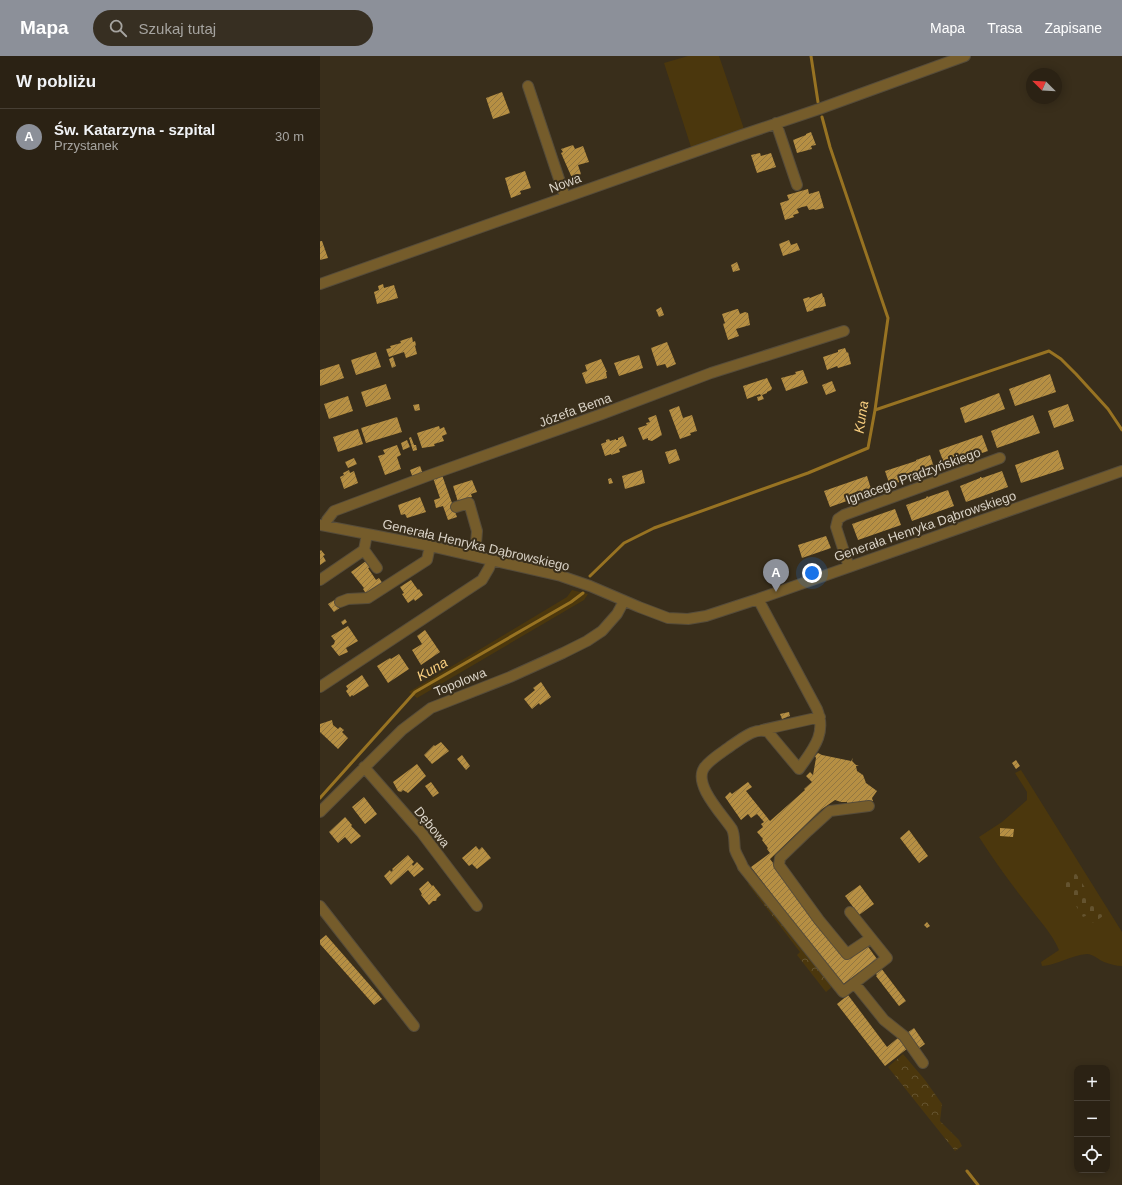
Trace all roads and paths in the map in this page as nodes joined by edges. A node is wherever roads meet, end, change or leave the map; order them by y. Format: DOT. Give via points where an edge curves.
graph roads {
  1 [pos="965,56"];
  2 [pos="528,86"];
  3 [pos="776,123"];
  4 [pos="797,185"];
  5 [pos="565,197"];
  6 [pos="320,284"];
  7 [pos="844,331"];
  8 [pos="1000,458"];
  9 [pos="1122,471"];
  10 [pos="456,507"];
  11 [pos="323,525"];
  12 [pos="367,534"];
  13 [pos="430,546"];
  14 [pos="364,550"];
  15 [pos="475,556"];
  16 [pos="492,560"];
  17 [pos="849,567"];
  18 [pos="377,568"];
  19 [pos="320,580"];
  20 [pos="758,599"];
  21 [pos="624,601"];
  22 [pos="340,602"];
  23 [pos="320,687"];
  24 [pos="820,717"];
  25 [pos="762,730"];
  26 [pos="364,767"];
  27 [pos="869,806"];
  28 [pos="320,812"];
  29 [pos="320,906"];
  30 [pos="477,906"];
  31 [pos="850,912"];
  32 [pos="871,938"];
  33 [pos="855,984"];
  34 [pos="414,1026"];
  35 [pos="923,1063"];
  1 -- 3 [label="street, Nowa"];
  2 -- 5 [label="street"];
  3 -- 4 [label="street"];
  3 -- 5 [label="street, Nowa"];
  5 -- 6 [label="street, Nowa"];
  7 -- 11 [label="street, Józefa Bema" via="711,373 430,475 334,511"];
  8 -- 17 [label="street, Ignacego Prądzyńskiego" via="838,519 836,527"];
  9 -- 17 [label="street, Generała Henryka Dąbrowskiego"];
  10 -- 15 [label="street" via="469,503 477,531"];
  11 -- 12 [label="street, Generała Henryka Dąbrowskiego"];
  12 -- 13 [label="street, Generała Henryka Dąbrowskiego"];
  12 -- 14 [label="street"];
  13 -- 15 [label="street, Generała Henryka Dąbrowskiego"];
  13 -- 22 [label="street" via="428,560 382,590 368,598"];
  14 -- 18 [label="street"];
  14 -- 19 [label="street"];
  15 -- 16 [label="street, Generała Henryka Dąbrowskiego"];
  16 -- 21 [label="street, Generała Henryka Dąbrowskiego" via="568,578"];
  16 -- 23 [label="street" via="482,580"];
  17 -- 20 [label="street, Generała Henryka Dąbrowskiego"];
  20 -- 21 [label="street, Generała Henryka Dąbrowskiego" via="706,616 688,619 663,617"];
  20 -- 24 [label="street"];
  21 -- 26 [label="street, Topolowa" via="617,614 602,631 563,653 431,708 402,730"];
  24 -- 25 [label="street"];
  24 -- 25 [label="street" via="822,725 818,741 799,769 768,732"];
  25 -- 33 [label="street" via="747,735 709,762 702,773 702,784 733,831 736,852 743,866 843,992"];
  26 -- 28 [label="street, Topolowa"];
  26 -- 30 [label="street, Dębowa" via="421,832"];
  27 -- 32 [label="street" via="830,811 780,858 779,865 847,954"];
  29 -- 34 [label="street"];
  31 -- 32 [label="street"];
  32 -- 33 [label="street" via="888,958"];
  33 -- 35 [label="street" via="884,1020 904,1036"];
}
